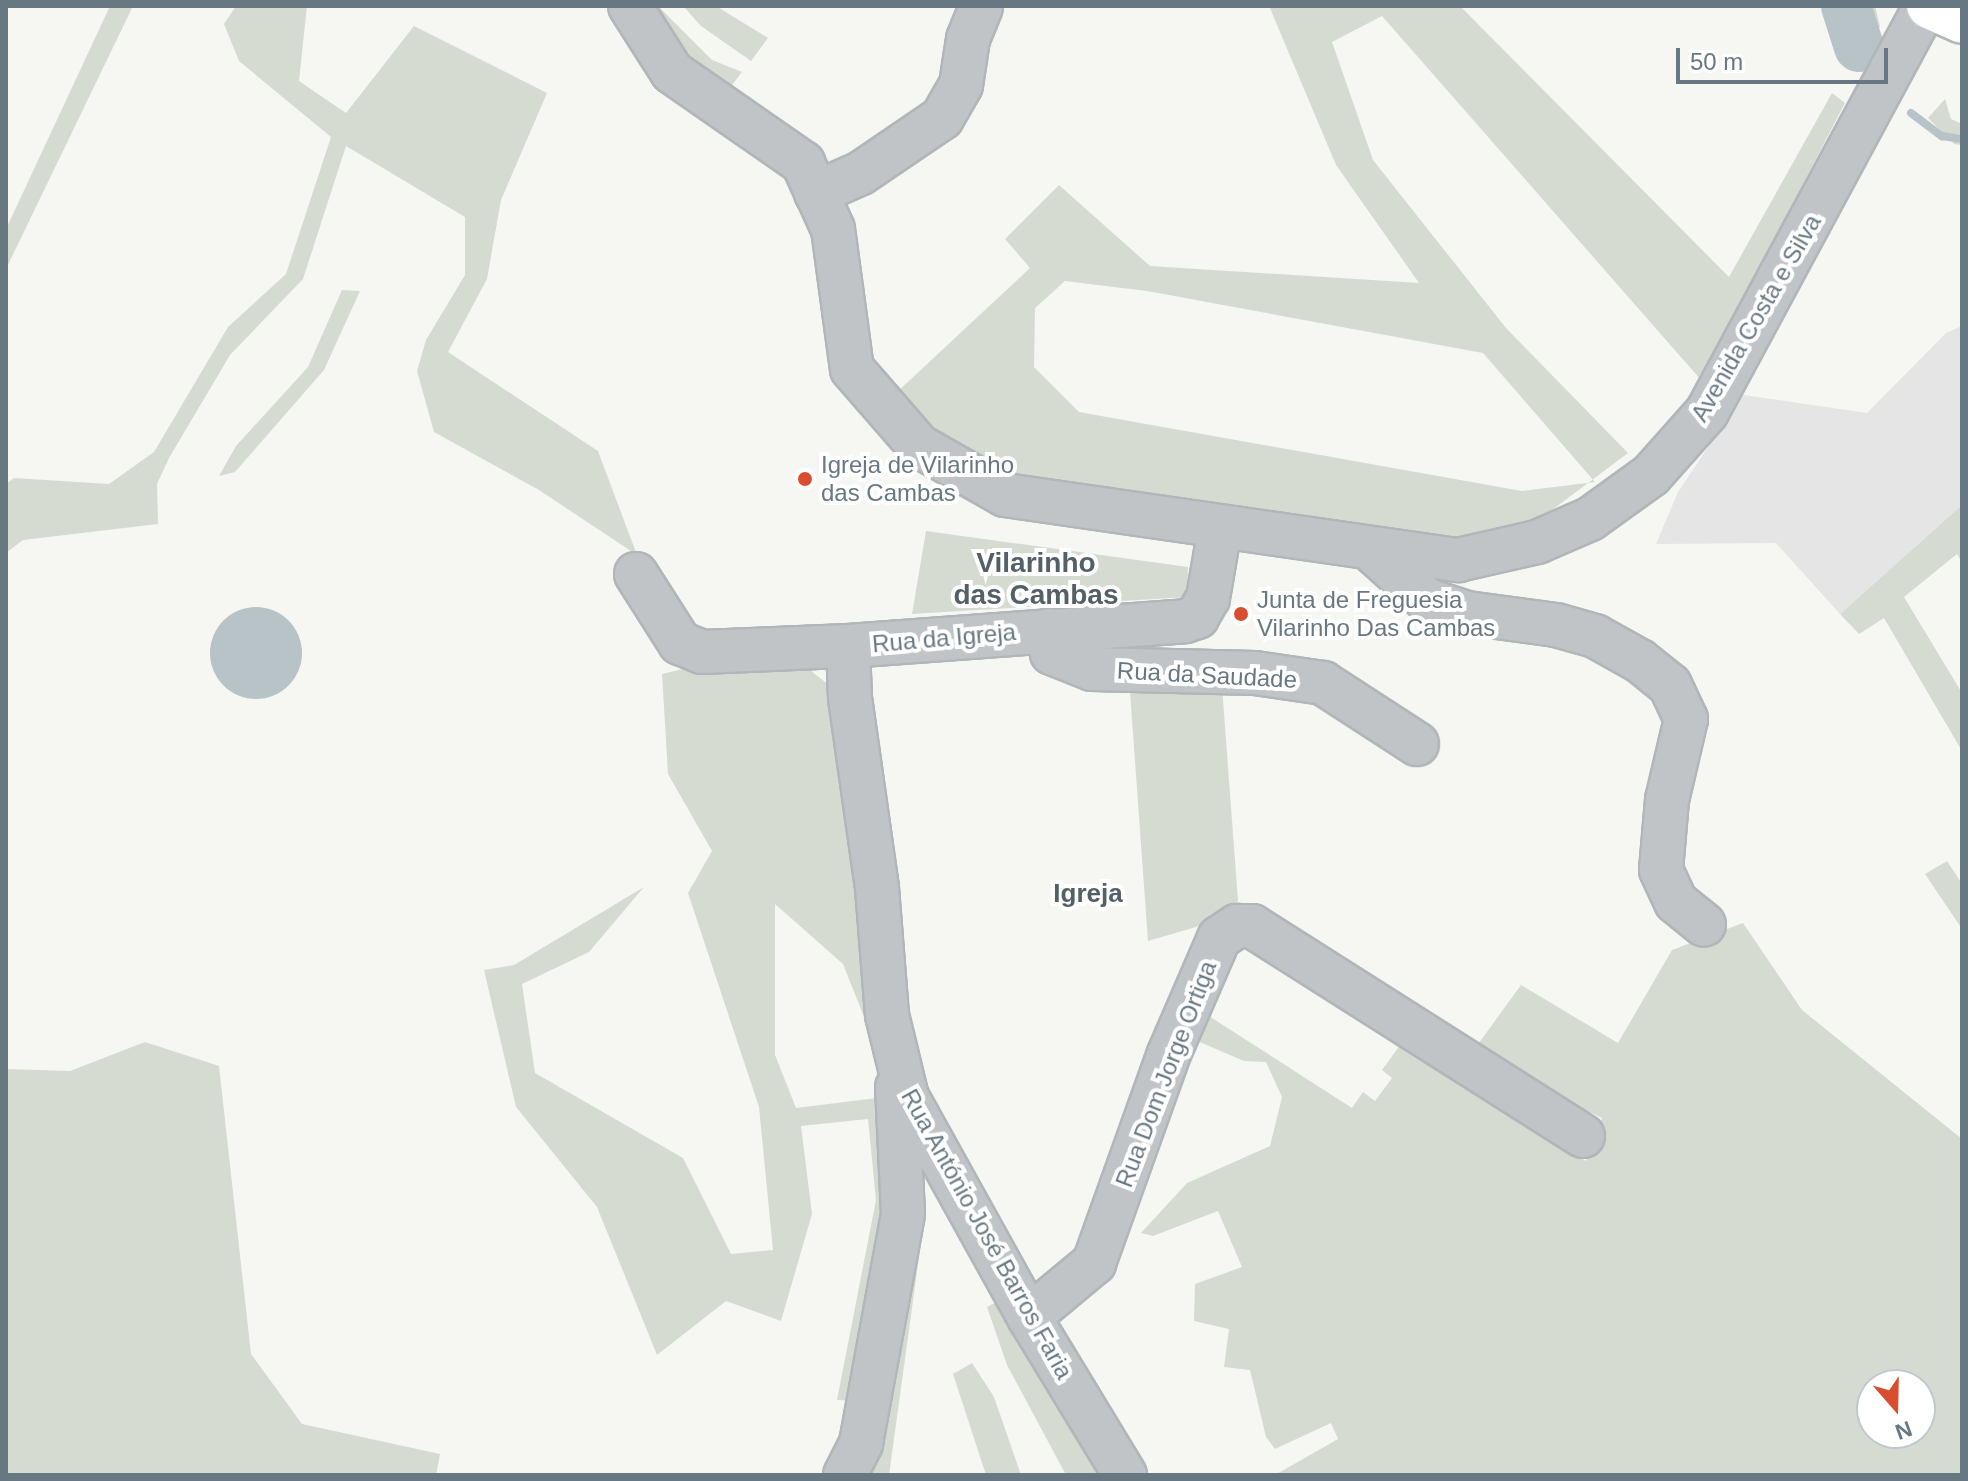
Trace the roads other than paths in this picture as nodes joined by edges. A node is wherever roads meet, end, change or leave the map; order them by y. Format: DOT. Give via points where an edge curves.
graph roads {
  1 [pos="630,6"];
  2 [pos="981,6"];
  3 [pos="1928,6"];
  4 [pos="1962,21"];
  5 [pos="816,193"];
  6 [pos="1220,528"];
  7 [pos="1369,548"];
  8 [pos="636,574"];
  9 [pos="1049,630"];
  10 [pos="848,646"];
  11 [pos="1417,744"];
  12 [pos="1704,925"];
  13 [pos="896,1058"];
  14 [pos="1583,1136"];
  15 [pos="1029,1317"];
  16 [pos="845,1475"];
  17 [pos="1125,1475"];
  1 -- 5 [label="street, Avenida Costa e Silva" via="672,72 803,163"];
  2 -- 5 [label="street" via="968,39 961,85 942,118 861,173"];
  3 -- 4 [label="main road"];
  3 -- 7 [label="street, Avenida Costa e Silva" via="1707,412 1651,475 1590,519 1537,542 1458,560"];
  5 -- 6 [label="street, Avenida Costa e Silva" via="833,229 852,369 919,446 1005,495"];
  6 -- 7 [label="street, Avenida Costa e Silva"];
  6 -- 9 [label="street, Rua da Igreja" via="1208,598 1197,617"];
  7 -- 12 [label="street" via="1427,600 1467,613 1595,636 1633,656 1670,685 1686,719 1667,800 1661,870 1676,902"];
  8 -- 10 [label="street, Rua da Igreja" via="680,643 702,652"];
  9 -- 10 [label="street, Rua da Igreja"];
  9 -- 11 [label="street, Rua da Saudade" via="1052,653 1092,669 1255,673 1323,683"];
  10 -- 13 [label="street, Rua António José Barros Faria" via="850,698"];
  13 -- 15 [label="street, Rua António José Barros Faria" via="907,1097"];
  13 -- 16 [label="street" via="903,1214 861,1443"];
  14 -- 15 [label="street, Rua Dom Jorge Ortiga" via="1252,926 1237,926 1219,938 1168,1056 1094,1263"];
  15 -- 17 [label="street, Rua António José Barros Faria"];
}
